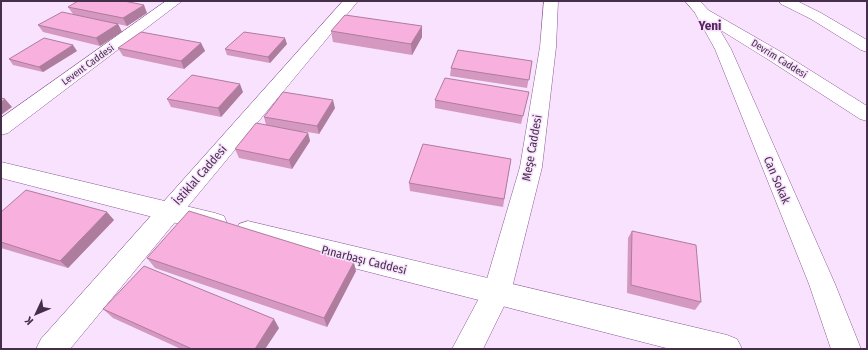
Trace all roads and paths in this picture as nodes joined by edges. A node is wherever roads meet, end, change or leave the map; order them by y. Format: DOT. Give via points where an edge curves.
graph roads {
  1 [pos="175,1"];
  2 [pos="351,1"];
  3 [pos="550,1"];
  4 [pos="786,1"];
  5 [pos="697,7"];
  6 [pos="867,47"];
  7 [pos="867,115"];
  8 [pos="1,128"];
  9 [pos="1,170"];
  10 [pos="168,212"];
  11 [pos="497,292"];
  12 [pos="51,349"];
  13 [pos="467,349"];
  14 [pos="727,349"];
  15 [pos="846,349"];
  1 -- 8 [label="street, Levent Caddesi"];
  2 -- 10 [label="street, İstiklal Caddesi"];
  3 -- 11 [label="street, Meşe Caddesi" via="548,47 531,167"];
  4 -- 6 [label="street"];
  5 -- 7 [label="street, Devrim Caddesi"];
  5 -- 15 [label="street, Can Sokak" via="723,49 822,284"];
  9 -- 10 [label="street, Pınarbaşı Caddesi"];
  10 -- 11 [label="street, Pınarbaşı Caddesi"];
  10 -- 12 [label="street, İstiklal Caddesi"];
  11 -- 13 [label="street, Meşe Caddesi"];
  11 -- 14 [label="street, Pınarbaşı Caddesi"];
}
